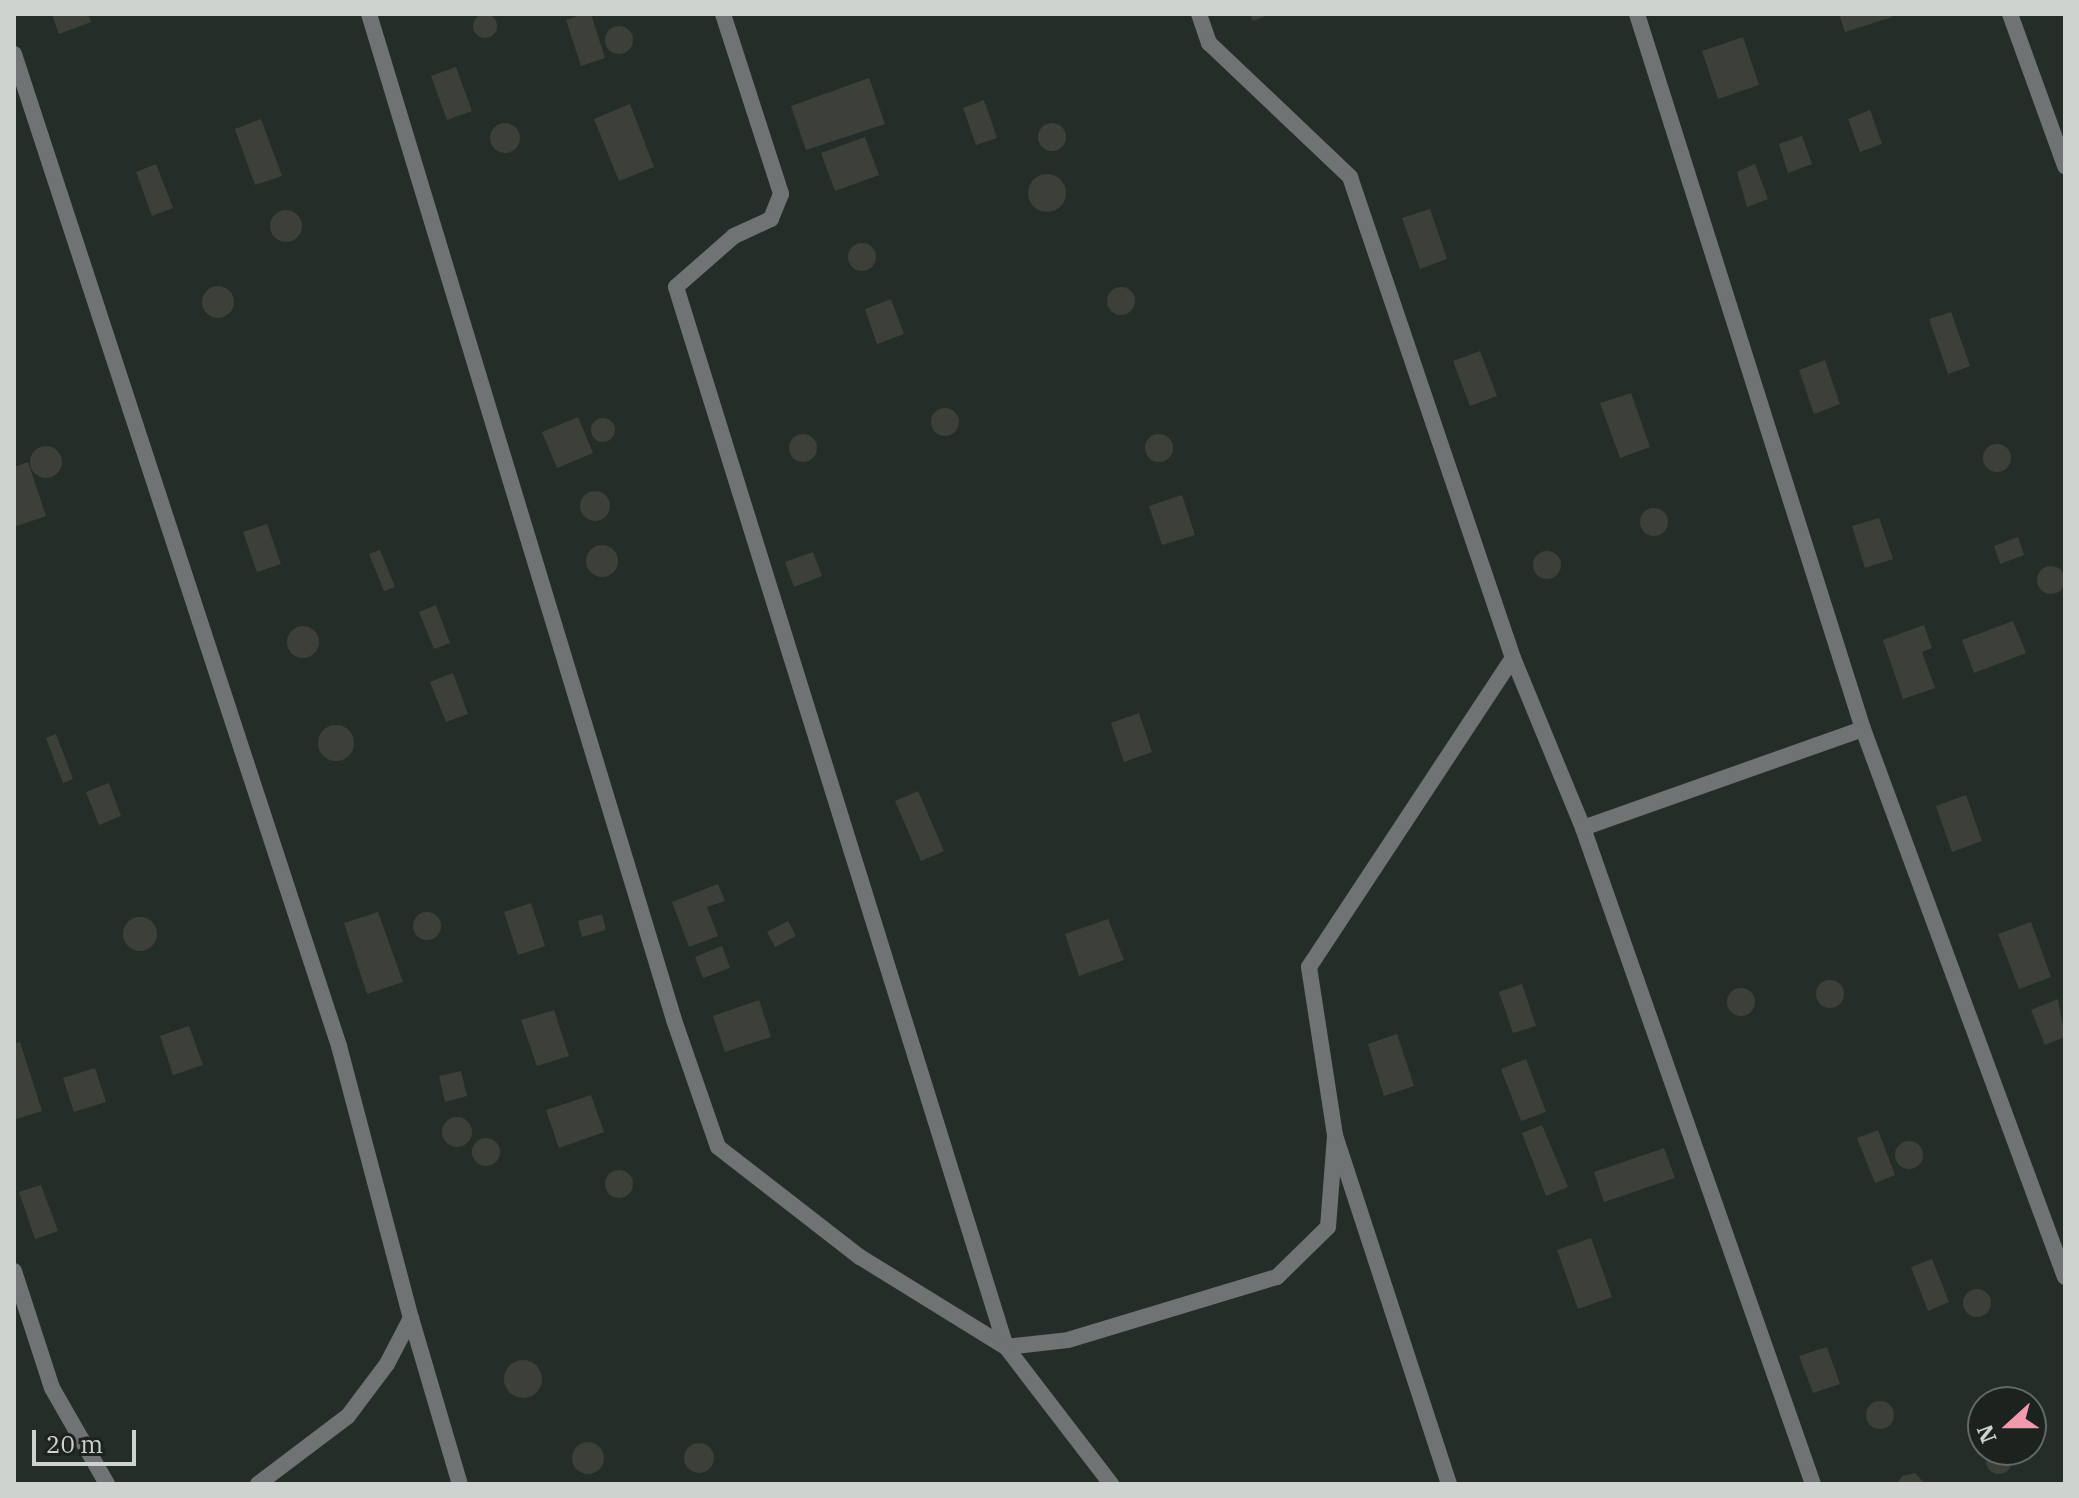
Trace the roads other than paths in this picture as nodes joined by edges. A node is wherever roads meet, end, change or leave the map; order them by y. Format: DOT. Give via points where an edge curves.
graph roads {
  1 [pos="369,14"];
  2 [pos="723,14"];
  3 [pos="1199,14"];
  4 [pos="1637,14"];
  5 [pos="2010,14"];
  6 [pos="14,54"];
  7 [pos="2065,166"];
  8 [pos="1513,658"];
  9 [pos="1863,729"];
  10 [pos="1583,828"];
  11 [pos="1335,1135"];
  12 [pos="14,1271"];
  13 [pos="2065,1277"];
  14 [pos="411,1318"];
  15 [pos="1006,1347"];
  16 [pos="107,1484"];
  17 [pos="258,1484"];
  18 [pos="460,1484"];
  19 [pos="1111,1484"];
  20 [pos="1449,1484"];
  21 [pos="1813,1484"];
  1 -- 15 [label="street" via="674,1020 718,1147 860,1257"];
  2 -- 15 [label="street" via="781,194 771,219 734,236 676,287"];
  3 -- 8 [label="street" via="1209,43 1350,177"];
  4 -- 9 [label="street"];
  5 -- 7 [label="street"];
  6 -- 14 [label="street" via="339,1046"];
  8 -- 10 [label="street"];
  8 -- 11 [label="street" via="1309,967"];
  9 -- 10 [label="street"];
  9 -- 13 [label="street"];
  10 -- 21 [label="street"];
  11 -- 15 [label="street" via="1328,1227 1277,1277 1068,1340"];
  11 -- 20 [label="street"];
  12 -- 16 [label="street" via="52,1388"];
  14 -- 17 [label="street" via="387,1364 348,1416"];
  14 -- 18 [label="street"];
  15 -- 19 [label="street"];
}
